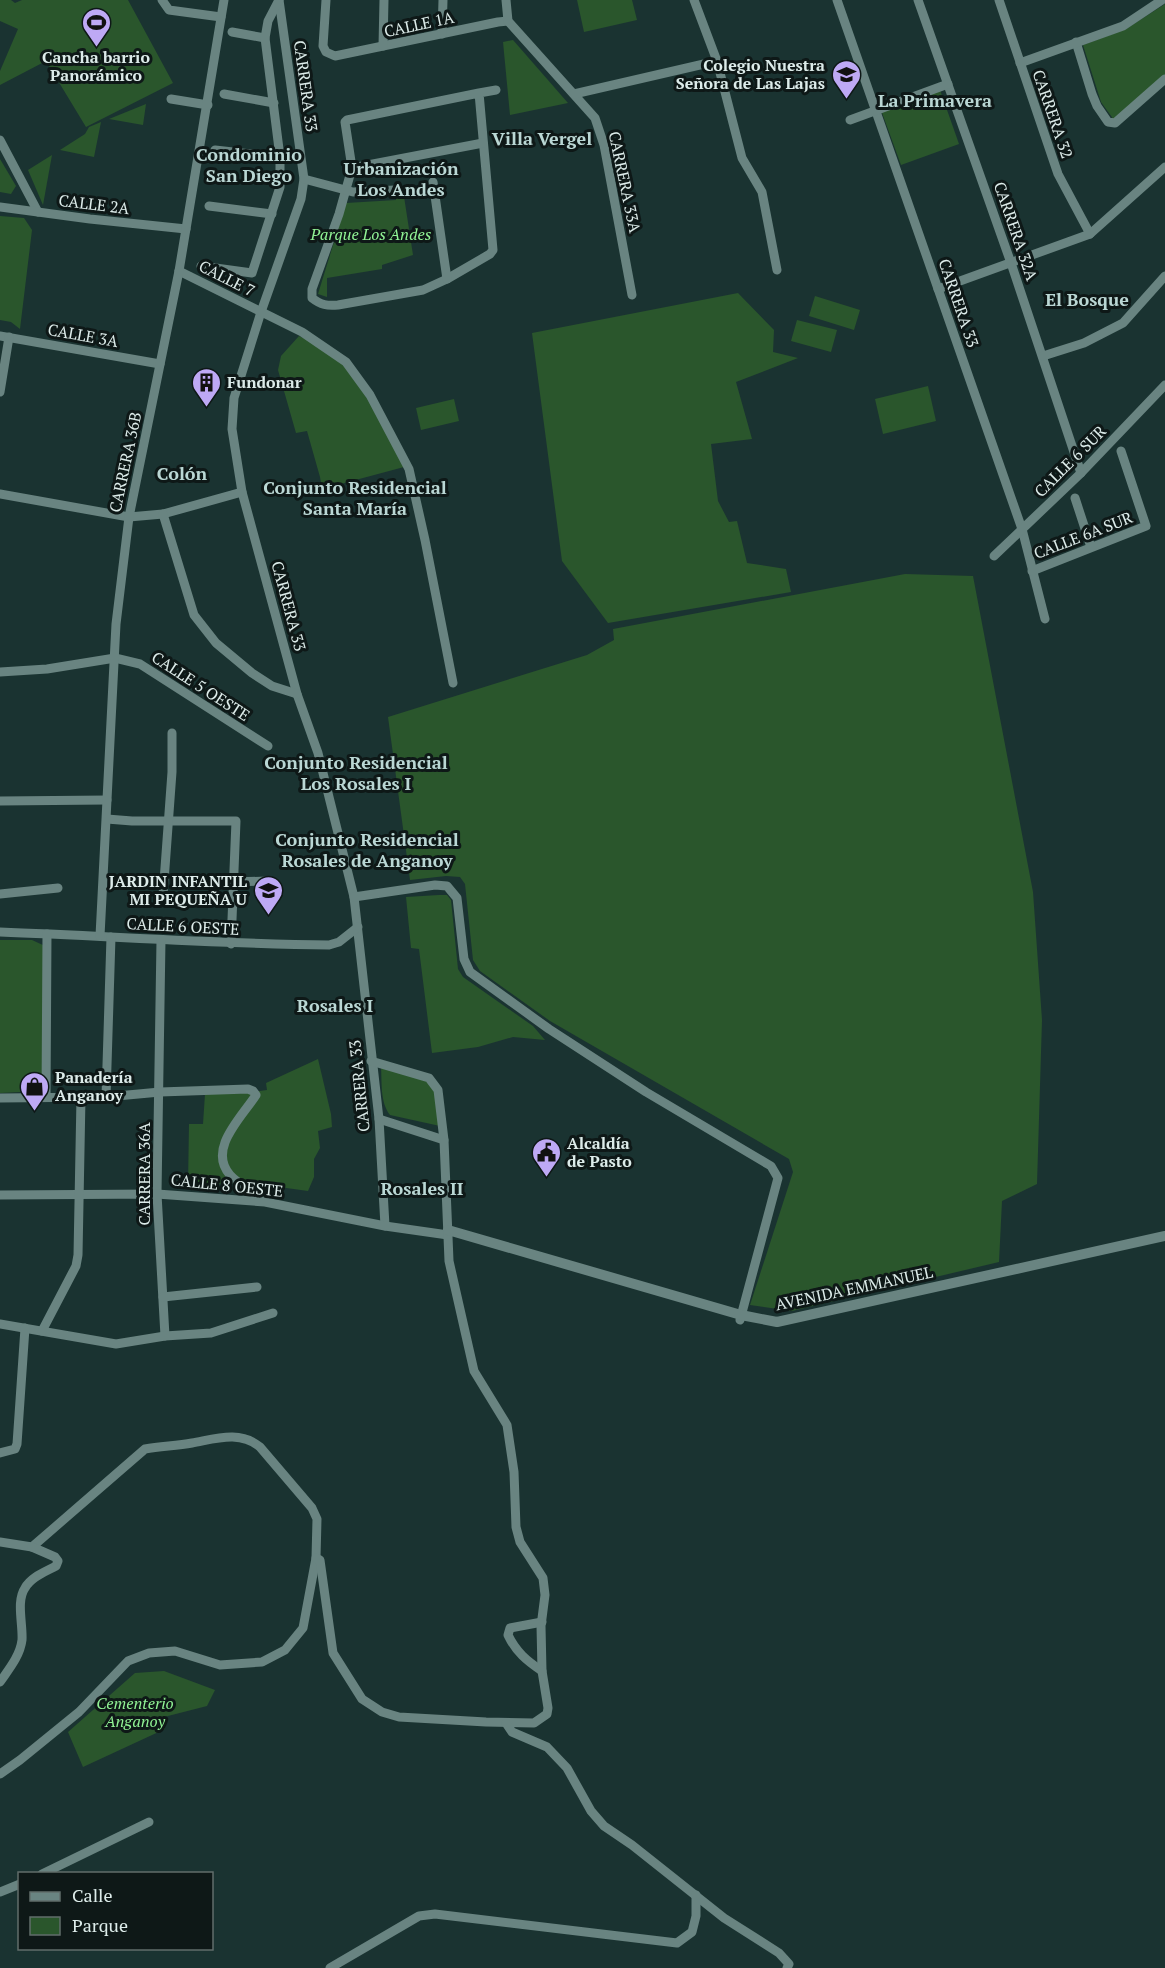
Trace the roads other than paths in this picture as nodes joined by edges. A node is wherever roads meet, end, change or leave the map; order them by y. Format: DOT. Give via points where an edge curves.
graph roads {
  1 [pos="162,0"];
  2 [pos="224,0"];
  3 [pos="279,0"];
  4 [pos="326,0"];
  5 [pos="384,0"];
  6 [pos="443,0"];
  7 [pos="506,0"];
  8 [pos="694,0"];
  9 [pos="837,0"];
  10 [pos="918,0"];
  11 [pos="999,0"];
  12 [pos="1162,0"];
  13 [pos="221,17"];
  14 [pos="508,21"];
  15 [pos="232,32"];
  16 [pos="442,34"];
  17 [pos="265,38"];
  18 [pos="1077,42"];
  19 [pos="383,46"];
  20 [pos="717,61"];
  21 [pos="1020,63"];
  22 [pos="1165,79"];
  23 [pos="948,84"];
  24 [pos="496,90"];
  25 [pos="479,93"];
  26 [pos="224,94"];
  27 [pos="574,94"];
  28 [pos="171,99"];
  29 [pos="274,103"];
  30 [pos="208,105"];
  31 [pos="875,110"];
  32 [pos="850,120"];
  33 [pos="0,140"];
  34 [pos="483,143"];
  35 [pos="215,150"];
  36 [pos="280,157"];
  37 [pos="1165,167"];
  38 [pos="352,168"];
  39 [pos="304,179"];
  40 [pos="433,182"];
  41 [pos="395,190"];
  42 [pos="346,191"];
  43 [pos="208,206"];
  44 [pos="0,207"];
  45 [pos="38,212"];
  46 [pos="272,214"];
  47 [pos="186,229"];
  48 [pos="1090,234"];
  49 [pos="1011,263"];
  50 [pos="201,266"];
  51 [pos="777,270"];
  52 [pos="179,271"];
  53 [pos="1165,276"];
  54 [pos="447,279"];
  55 [pos="938,289"];
  56 [pos="632,296"];
  57 [pos="261,312"];
  58 [pos="4,337"];
  59 [pos="1043,356"];
  60 [pos="160,364"];
  61 [pos="1165,385"];
  62 [pos="0,392"];
  63 [pos="1121,451"];
  64 [pos="1082,473"];
  65 [pos="242,492"];
  66 [pos="0,494"];
  67 [pos="1075,498"];
  68 [pos="163,514"];
  69 [pos="129,517"];
  70 [pos="1022,529"];
  71 [pos="1091,547"];
  72 [pos="994,556"];
  73 [pos="1032,571"];
  74 [pos="1045,619"];
  75 [pos="115,658"];
  76 [pos="0,672"];
  77 [pos="453,683"];
  78 [pos="297,694"];
  79 [pos="172,733"];
  80 [pos="268,746"];
  81 [pos="107,800"];
  82 [pos="0,801"];
  83 [pos="106,819"];
  84 [pos="167,821"];
  85 [pos="268,881"];
  86 [pos="233,882"];
  87 [pos="58,888"];
  88 [pos="0,894"];
  89 [pos="163,894"];
  90 [pos="354,897"];
  91 [pos="358,927"];
  92 [pos="0,932"];
  93 [pos="47,934"];
  94 [pos="100,936"];
  95 [pos="111,937"];
  96 [pos="162,940"];
  97 [pos="231,944"];
  98 [pos="371,1061"];
  99 [pos="160,1092"];
  100 [pos="46,1097"];
  101 [pos="81,1097"];
  102 [pos="106,1097"];
  103 [pos="0,1098"];
  104 [pos="379,1119"];
  105 [pos="444,1140"];
  106 [pos="80,1194"];
  107 [pos="157,1194"];
  108 [pos="0,1195"];
  109 [pos="265,1202"];
  110 [pos="385,1226"];
  111 [pos="448,1232"];
  112 [pos="1165,1236"];
  113 [pos="1165,1243"];
  114 [pos="257,1287"];
  115 [pos="163,1297"];
  116 [pos="273,1313"];
  117 [pos="740,1318"];
  118 [pos="0,1324"];
  119 [pos="25,1328"];
  120 [pos="42,1330"];
  121 [pos="165,1336"];
  122 [pos="0,1454"];
  123 [pos="0,1542"];
  124 [pos="32,1547"];
  125 [pos="316,1558"];
  126 [pos="542,1622"];
  127 [pos="542,1671"];
  128 [pos="0,1682"];
  129 [pos="506,1723"];
  130 [pos="0,1774"];
  131 [pos="149,1822"];
  132 [pos="46,1872"];
  133 [pos="18,1885"];
  134 [pos="0,1892"];
  135 [pos="696,1895"];
  136 [pos="330,1968"];
  137 [pos="787,1968"];
  1 -- 13 [label="street" via="169,10"];
  2 -- 13 [label="street, CARRERA 36B"];
  3 -- 17 [label="street" via="268,21"];
  3 -- 39 [label="street, CARRERA 33"];
  4 -- 19 [label="street, CALLE 1A" via="322,46 326,52 335,56"];
  5 -- 19 [label="street"];
  6 -- 16 [label="street"];
  7 -- 14 [label="street"];
  8 -- 20 [label="street"];
  9 -- 31 [label="street, CARRERA 33"];
  10 -- 23 [label="street, CARRERA 32A"];
  11 -- 21 [label="street, CARRERA 32"];
  12 -- 18 [label="street" via="1123,26"];
  13 -- 30 [label="street, CARRERA 36B"];
  14 -- 16 [label="street, CALLE 1A"];
  14 -- 27 [label="street, CARRERA 33A"];
  15 -- 17 [label="street"];
  16 -- 19 [label="street, CALLE 1A"];
  17 -- 29 [label="street"];
  18 -- 21 [label="street"];
  18 -- 22 [label="street" via="1096,106 1108,122 1115,123"];
  20 -- 27 [label="street"];
  20 -- 51 [label="street" via="742,158 762,192"];
  21 -- 48 [label="street, CARRERA 32" via="1058,174"];
  23 -- 31 [label="street"];
  23 -- 49 [label="street, CARRERA 32A"];
  24 -- 25 [label="street"];
  25 -- 34 [label="street"];
  25 -- 38 [label="street" via="347,120 344,125"];
  26 -- 29 [label="street"];
  27 -- 56 [label="street, CARRERA 33A" via="595,118 604,145"];
  28 -- 30 [label="street"];
  29 -- 36 [label="street"];
  30 -- 47 [label="street, CARRERA 36B"];
  31 -- 32 [label="street"];
  31 -- 55 [label="street, CARRERA 33"];
  33 -- 45 [label="street"];
  34 -- 38 [label="street"];
  34 -- 54 [label="street" via="493,250"];
  35 -- 36 [label="street"];
  36 -- 46 [label="street" via="280,187"];
  37 -- 48 [label="street"];
  38 -- 42 [label="street"];
  39 -- 42 [label="street"];
  39 -- 57 [label="street, CARRERA 33" via="301,199"];
  40 -- 54 [label="street"];
  41 -- 42 [label="street"];
  42 -- 54 [label="street" via="312,298 319,304 338,305 423,290"];
  43 -- 46 [label="street"];
  44 -- 45 [label="street, CALLE 2A"];
  45 -- 47 [label="street, CALLE 2A"];
  46 -- 50 [label="street" via="252,273"];
  47 -- 52 [label="street, CARRERA 36B"];
  48 -- 49 [label="street"];
  49 -- 55 [label="street"];
  49 -- 59 [label="street, CARRERA 32A"];
  52 -- 57 [label="street, CALLE 7"];
  52 -- 60 [label="street, CARRERA 36B"];
  53 -- 59 [label="street" via="1123,322 1084,343"];
  55 -- 70 [label="street, CARRERA 33"];
  57 -- 65 [label="street, CARRERA 33" via="234,398 232,429"];
  57 -- 77 [label="street, CALLE 7" via="302,332 346,362 370,395 409,469"];
  58 -- 60 [label="street, CALLE 3A"];
  58 -- 62 [label="street"];
  59 -- 64 [label="street, CARRERA 32A"];
  60 -- 69 [label="street, CARRERA 36B"];
  61 -- 64 [label="street, CALLE 6 SUR"];
  63 -- 71 [label="street, CALLE 6A SUR" via="1146,526"];
  64 -- 70 [label="street, CALLE 6 SUR"];
  65 -- 68 [label="street"];
  65 -- 78 [label="street, CARRERA 33"];
  66 -- 69 [label="street"];
  67 -- 71 [label="street"];
  68 -- 69 [label="street"];
  68 -- 78 [label="street" via="194,615 216,643 252,673 272,686"];
  69 -- 75 [label="street, CARRERA 36B"];
  70 -- 72 [label="street, CALLE 6 SUR"];
  70 -- 73 [label="street, CARRERA 33"];
  71 -- 73 [label="street, CALLE 6A SUR"];
  73 -- 74 [label="street, CARRERA 33"];
  75 -- 76 [label="street"];
  75 -- 80 [label="street, CALLE 5 OESTE" via="151,669"];
  75 -- 81 [label="street, CARRERA 36B"];
  78 -- 90 [label="street, CARRERA 33" via="318,753"];
  79 -- 84 [label="street"];
  81 -- 82 [label="street"];
  81 -- 83 [label="street, CARRERA 36B"];
  83 -- 84 [label="street"];
  83 -- 94 [label="street, CARRERA 36B"];
  84 -- 86 [label="street" via="236,821"];
  84 -- 89 [label="street"];
  85 -- 86 [label="street"];
  86 -- 97 [label="street"];
  87 -- 88 [label="street"];
  90 -- 91 [label="street, CARRERA 33"];
  90 -- 117 [label="street" via="447,886 457,898 464,959 470,972 558,1036 771,1166 778,1178"];
  91 -- 97 [label="street, CALLE 6 OESTE" via="329,945"];
  91 -- 98 [label="street, CARRERA 33"];
  92 -- 93 [label="street, CALLE 6 OESTE"];
  93 -- 94 [label="street, CALLE 6 OESTE"];
  93 -- 100 [label="street"];
  94 -- 95 [label="street, CALLE 6 OESTE"];
  95 -- 96 [label="street, CALLE 6 OESTE"];
  95 -- 102 [label="street"];
  96 -- 97 [label="street, CALLE 6 OESTE"];
  96 -- 99 [label="street, CARRERA 36A"];
  98 -- 104 [label="street, CARRERA 33"];
  98 -- 105 [label="street" via="429,1078 438,1090"];
  99 -- 102 [label="street"];
  99 -- 107 [label="street, CARRERA 36A"];
  99 -- 109 [label="street" via="253,1091 256,1095 230,1131 222,1153 230,1175"];
  100 -- 101 [label="street"];
  100 -- 103 [label="street"];
  101 -- 102 [label="street"];
  101 -- 106 [label="street"];
  104 -- 105 [label="street"];
  104 -- 110 [label="street, CARRERA 33"];
  105 -- 111 [label="street"];
  106 -- 107 [label="street, CALLE 8 OESTE"];
  106 -- 108 [label="street, CALLE 8 OESTE"];
  106 -- 120 [label="street" via="76,1266"];
  107 -- 109 [label="street, CALLE 8 OESTE"];
  107 -- 115 [label="street, CARRERA 36A"];
  109 -- 110 [label="street, CALLE 8 OESTE"];
  110 -- 111 [label="street, CALLE 8 OESTE"];
  111 -- 117 [label="street, AVENIDA EMMANUEL"];
  111 -- 126 [label="street" via="451,1272 474,1371 507,1425 516,1527 520,1542 543,1578"];
  112 -- 117 [label="street, AVENIDA EMMANUEL" via="777,1322"];
  113 -- 117 [label="street, AVENIDA EMMANUEL" via="778,1327"];
  114 -- 115 [label="street"];
  115 -- 121 [label="street, CARRERA 36A"];
  116 -- 121 [label="street" via="211,1333"];
  118 -- 119 [label="street"];
  119 -- 120 [label="street"];
  119 -- 122 [label="street" via="17,1444 15,1449"];
  120 -- 121 [label="street" via="116,1344"];
  123 -- 124 [label="street"];
  124 -- 125 [label="street" via="145,1449 226,1436 256,1443 312,1508 317,1519"];
  124 -- 128 [label="street" via="58,1561 23,1590 22,1640 14,1663"];
  125 -- 129 [label="street" via="320,1560 333,1653 362,1699 399,1717"];
  125 -- 130 [label="street" via="303,1628 285,1650 262,1662 220,1665 175,1652 149,1653 128,1661 79,1712"];
  126 -- 127 [label="street"];
  126 -- 127 [label="street" via="510,1628 508,1635 514,1648"];
  127 -- 129 [label="street" via="547,1714 534,1723"];
  129 -- 135 [label="street" via="512,1732 548,1747 567,1768 604,1826"];
  131 -- 132 [label="street"];
  133 -- 134 [label="street"];
  135 -- 136 [label="street" via="692,1932 677,1944 435,1914 419,1916"];
  135 -- 137 [label="street" via="779,1953 789,1964"];
}
